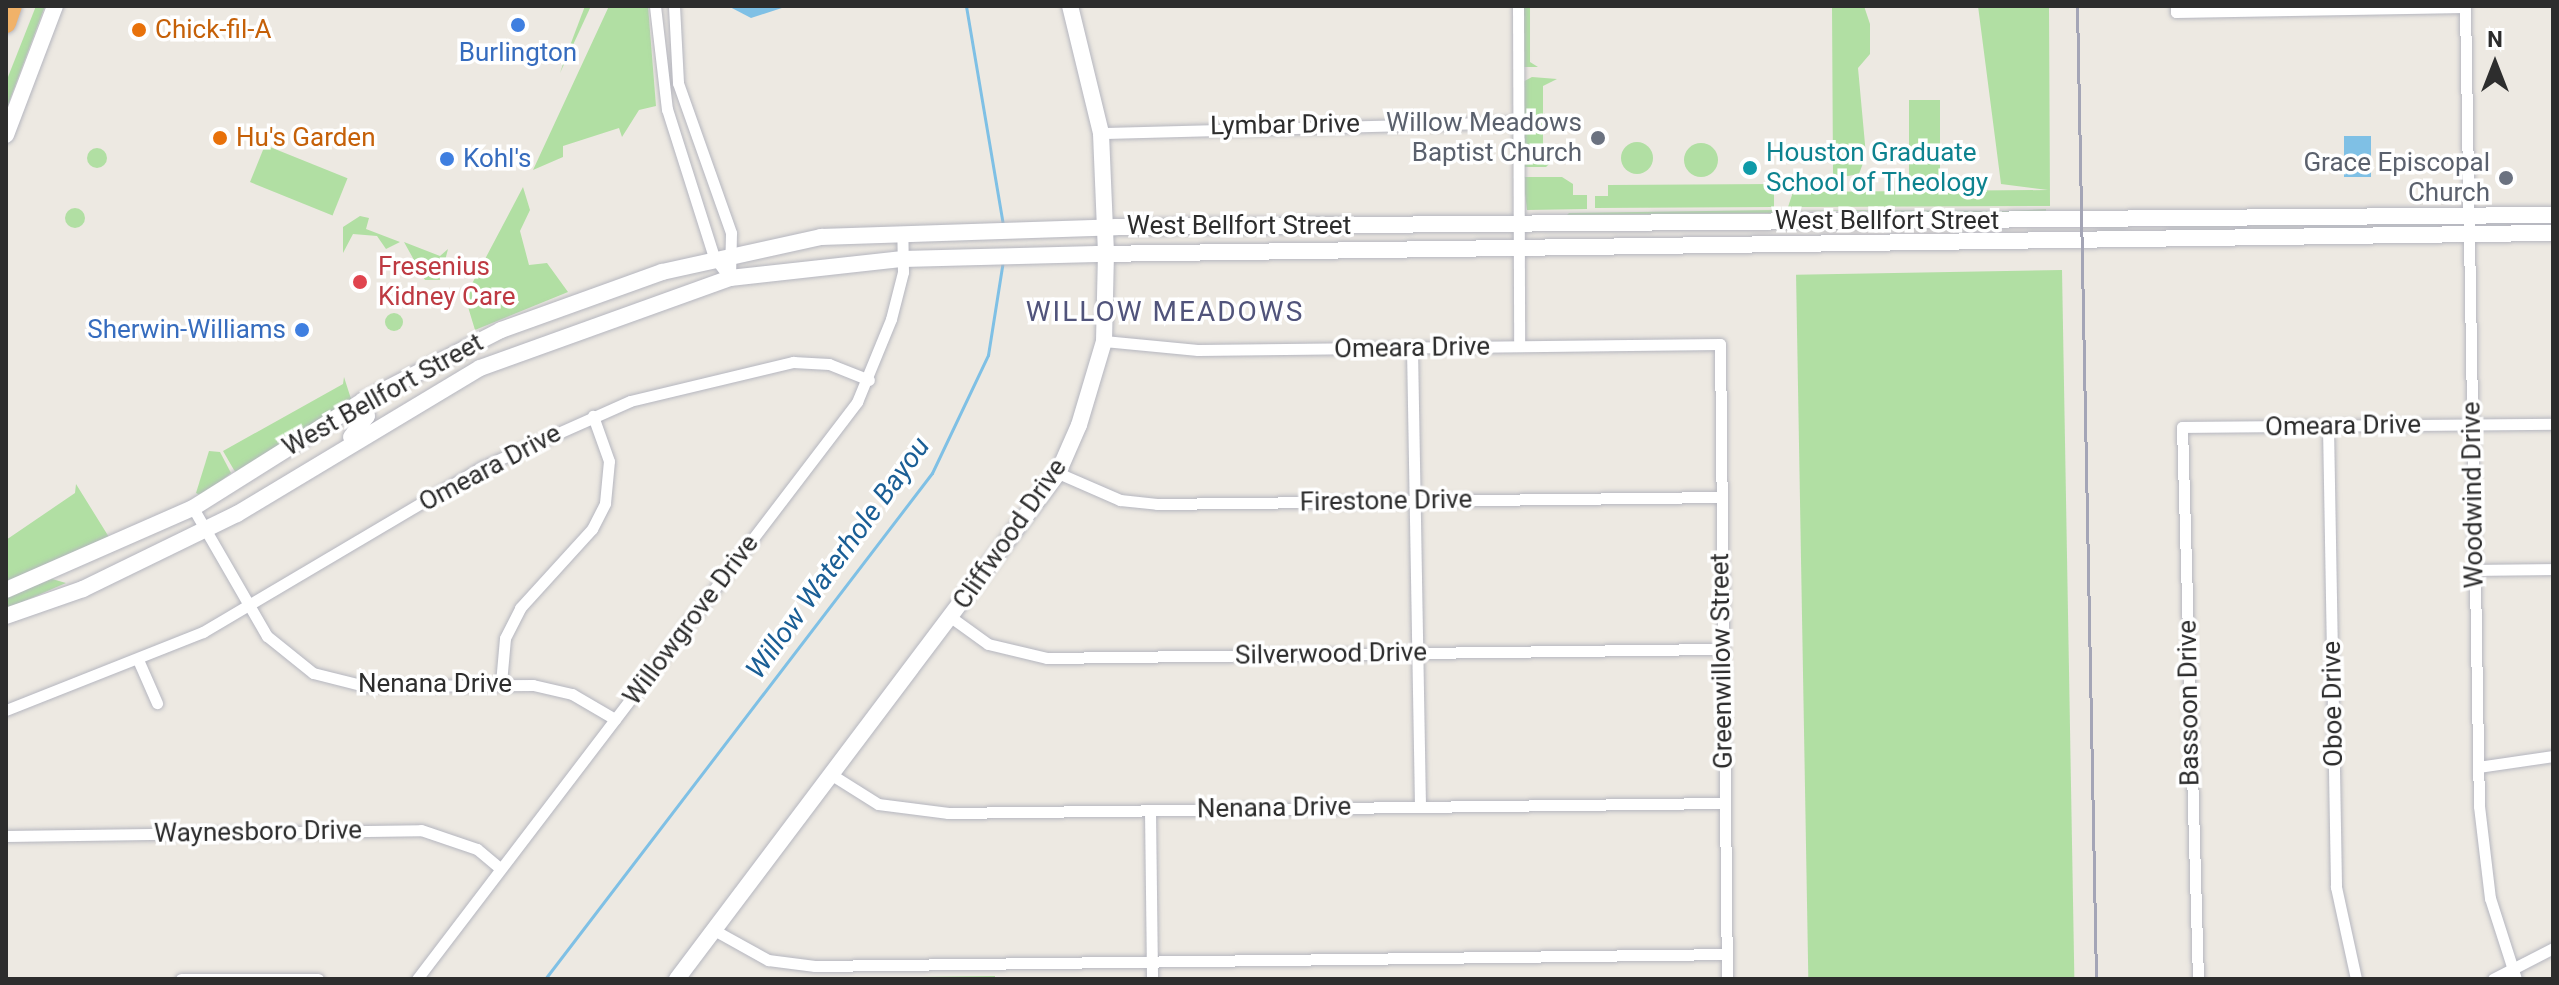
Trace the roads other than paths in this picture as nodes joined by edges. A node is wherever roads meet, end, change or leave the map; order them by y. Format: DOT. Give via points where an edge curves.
graph roads {
  1 [pos="12,6"];
  2 [pos="55,6"];
  3 [pos="655,6"];
  4 [pos="674,6"];
  5 [pos="1070,6"];
  6 [pos="1518,6"];
  7 [pos="2465,6"];
  8 [pos="2320,7"];
  9 [pos="2176,9"];
  10 [pos="6,23"];
  11 [pos="683,105"];
  12 [pos="667,109"];
  13 [pos="1518,122"];
  14 [pos="1101,133"];
  15 [pos="6,135"];
  16 [pos="2553,215"];
  17 [pos="2466,216"];
  18 [pos="2319,217"];
  19 [pos="1781,220"];
  20 [pos="1519,224"];
  21 [pos="1308,226"];
  22 [pos="1105,227"];
  23 [pos="902,233"];
  24 [pos="2466,233"];
  25 [pos="2553,233"];
  26 [pos="2319,235"];
  27 [pos="1780,246"];
  28 [pos="1519,247"];
  29 [pos="1310,250"];
  30 [pos="735,253"];
  31 [pos="1106,253"];
  32 [pos="714,257"];
  33 [pos="903,259"];
  34 [pos="730,278"];
  35 [pos="1104,341"];
  36 [pos="469,344"];
  37 [pos="1720,344"];
  38 [pos="1519,346"];
  39 [pos="1412,348"];
  40 [pos="480,368"];
  41 [pos="869,380"];
  42 [pos="363,401"];
  43 [pos="593,416"];
  44 [pos="2472,424"];
  45 [pos="2553,424"];
  46 [pos="2328,426"];
  47 [pos="2182,427"];
  48 [pos="336,452"];
  49 [pos="1058,473"];
  50 [pos="1720,497"];
  51 [pos="1414,500"];
  52 [pos="193,508"];
  53 [pos="208,528"];
  54 [pos="75,566"];
  55 [pos="2553,569"];
  56 [pos="2474,570"];
  57 [pos="83,589"];
  58 [pos="6,590"];
  59 [pos="251,608"];
  60 [pos="6,616"];
  61 [pos="952,618"];
  62 [pos="1721,649"];
  63 [pos="1417,653"];
  64 [pos="139,662"];
  65 [pos="501,683"];
  66 [pos="157,703"];
  67 [pos="6,710"];
  68 [pos="615,719"];
  69 [pos="2553,756"];
  70 [pos="2478,767"];
  71 [pos="832,775"];
  72 [pos="1725,803"];
  73 [pos="1420,807"];
  74 [pos="1150,810"];
  75 [pos="6,836"];
  76 [pos="500,868"];
  77 [pos="714,930"];
  78 [pos="2553,948"];
  79 [pos="1726,954"];
  80 [pos="1152,962"];
  81 [pos="2514,974"];
  82 [pos="181,979"];
  83 [pos="318,979"];
  84 [pos="417,979"];
  85 [pos="677,979"];
  86 [pos="1152,979"];
  87 [pos="1727,979"];
  88 [pos="2198,979"];
  89 [pos="2356,979"];
  90 [pos="2493,979"];
  1 -- 10 [label="highway"];
  2 -- 15 [label="main road"];
  3 -- 12 [label="street"];
  4 -- 11 [label="street"];
  5 -- 14 [label="main road, Cliffwood Drive"];
  6 -- 13 [label="street"];
  7 -- 8 [label="street"];
  7 -- 17 [label="street, Woodwind Drive"];
  8 -- 9 [label="street"];
  11 -- 12 [label="street"];
  11 -- 30 [label="street"];
  12 -- 32 [label="street"];
  13 -- 14 [label="street, Lymbar Drive"];
  13 -- 20 [label="street"];
  14 -- 22 [label="main road, Cliffwood Drive"];
  16 -- 17 [label="main road, West Bellfort Street"];
  17 -- 18 [label="main road, West Bellfort Street"];
  17 -- 24 [label="street, Woodwind Drive"];
  18 -- 19 [label="main road, West Bellfort Street"];
  18 -- 26 [label="main road"];
  19 -- 20 [label="main road, West Bellfort Street"];
  19 -- 27 [label="main road"];
  20 -- 21 [label="main road, West Bellfort Street"];
  20 -- 28 [label="street"];
  21 -- 22 [label="main road, West Bellfort Street"];
  21 -- 29 [label="main road"];
  22 -- 23 [label="main road, West Bellfort Street"];
  22 -- 31 [label="main road, Cliffwood Drive"];
  23 -- 30 [label="main road, West Bellfort Street"];
  23 -- 33 [label="street, Willowgrove Drive"];
  24 -- 25 [label="main road, West Bellfort Street"];
  24 -- 26 [label="main road, West Bellfort Street"];
  24 -- 44 [label="street, Woodwind Drive"];
  26 -- 27 [label="main road, West Bellfort Street"];
  27 -- 28 [label="main road, West Bellfort Street"];
  28 -- 29 [label="main road, West Bellfort Street"];
  28 -- 38 [label="street"];
  29 -- 31 [label="main road, West Bellfort Street"];
  30 -- 32 [label="main road, West Bellfort Street"];
  30 -- 34 [label="street"];
  31 -- 33 [label="main road, West Bellfort Street"];
  31 -- 35 [label="main road, Cliffwood Drive"];
  32 -- 34 [label="street"];
  32 -- 36 [label="main road, West Bellfort Street" via="593,293"];
  33 -- 34 [label="main road, West Bellfort Street"];
  33 -- 41 [label="street, Willowgrove Drive"];
  34 -- 40 [label="main road, West Bellfort Street"];
  35 -- 39 [label="street, Omeara Drive" via="1198,350"];
  35 -- 49 [label="main road, Cliffwood Drive"];
  36 -- 40 [label="main road"];
  36 -- 42 [label="main road, West Bellfort Street"];
  37 -- 38 [label="street, Omeara Drive"];
  37 -- 50 [label="street, Greenwillow Street"];
  38 -- 39 [label="street, Omeara Drive"];
  39 -- 51 [label="street"];
  40 -- 48 [label="main road, West Bellfort Street"];
  41 -- 43 [label="street, Omeara Drive" via="829,364 771,364"];
  41 -- 68 [label="street, Willowgrove Drive"];
  42 -- 48 [label="main road" via="363,423"];
  42 -- 52 [label="main road, West Bellfort Street"];
  43 -- 59 [label="street, Omeara Drive" via="458,480"];
  43 -- 65 [label="street" via="609,461 605,503 592,529 520,608 505,638"];
  44 -- 45 [label="street, Omeara Drive"];
  44 -- 46 [label="street, Omeara Drive"];
  44 -- 56 [label="street, Woodwind Drive"];
  46 -- 47 [label="street, Omeara Drive"];
  46 -- 89 [label="street, Oboe Drive" via="2336,887"];
  47 -- 88 [label="street, Bassoon Drive"];
  48 -- 53 [label="main road, West Bellfort Street"];
  49 -- 51 [label="street, Firestone Drive" via="1120,500 1157,504"];
  49 -- 61 [label="main road, Cliffwood Drive"];
  50 -- 51 [label="street, Firestone Drive"];
  50 -- 62 [label="street, Greenwillow Street"];
  51 -- 63 [label="street"];
  52 -- 53 [label="street, Nenana Drive"];
  52 -- 54 [label="main road, West Bellfort Street"];
  53 -- 57 [label="main road, West Bellfort Street"];
  53 -- 59 [label="street, Nenana Drive"];
  54 -- 57 [label="main road"];
  54 -- 58 [label="main road, West Bellfort Street"];
  55 -- 56 [label="street"];
  56 -- 70 [label="street, Woodwind Drive"];
  57 -- 60 [label="main road, West Bellfort Street"];
  59 -- 64 [label="street, Omeara Drive"];
  59 -- 65 [label="street, Nenana Drive" via="279,650 333,681"];
  61 -- 63 [label="street, Silverwood Drive" via="988,644 1047,658"];
  61 -- 71 [label="main road, Cliffwood Drive"];
  62 -- 63 [label="street, Silverwood Drive"];
  62 -- 72 [label="street, Greenwillow Street"];
  63 -- 73 [label="street"];
  64 -- 66 [label="street"];
  64 -- 67 [label="street, Omeara Drive"];
  65 -- 68 [label="street, Nenana Drive" via="553,688"];
  68 -- 76 [label="street, Willowgrove Drive"];
  69 -- 70 [label="street"];
  70 -- 81 [label="street, Woodwind Drive" via="2490,898"];
  71 -- 74 [label="street, Nenana Drive" via="878,804 912,811"];
  71 -- 77 [label="main road, Cliffwood Drive"];
  72 -- 73 [label="street, Nenana Drive"];
  72 -- 79 [label="street, Greenwillow Street"];
  73 -- 74 [label="street, Nenana Drive"];
  74 -- 80 [label="street"];
  75 -- 76 [label="street, Waynesboro Drive" via="421,830 477,849"];
  76 -- 84 [label="street, Willowgrove Drive"];
  77 -- 80 [label="street" via="787,965"];
  77 -- 85 [label="main road, Cliffwood Drive"];
  78 -- 81 [label="street"];
  79 -- 80 [label="street"];
  79 -- 87 [label="street, Greenwillow Street"];
  80 -- 86 [label="street"];
  81 -- 90 [label="street"];
  82 -- 83 [label="street"];
}
